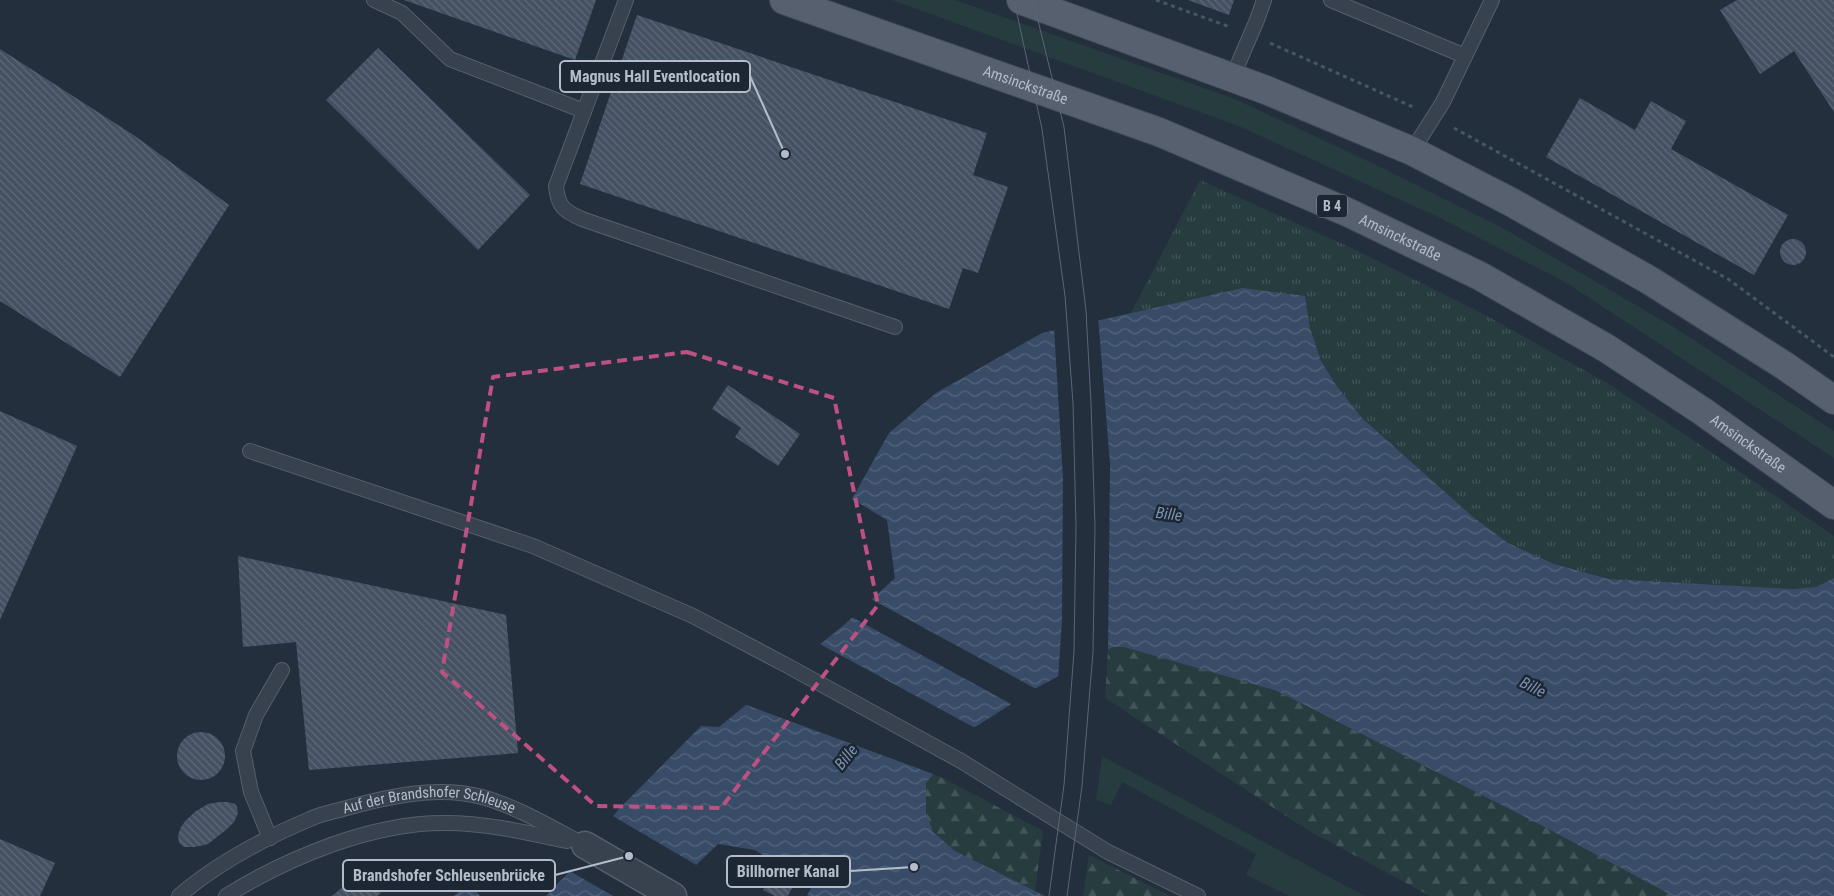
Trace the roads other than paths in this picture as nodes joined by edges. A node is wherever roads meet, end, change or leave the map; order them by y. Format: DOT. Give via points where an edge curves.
graph roads {
  1 [pos="374,0"];
  2 [pos="626,0"];
  3 [pos="784,0"];
  4 [pos="1021,0"];
  5 [pos="1264,0"];
  6 [pos="1331,0"];
  7 [pos="1492,0"];
  8 [pos="1465,56"];
  9 [pos="1232,78"];
  10 [pos="584,111"];
  11 [pos="1412,151"];
  12 [pos="895,327"];
  13 [pos="1834,400"];
  14 [pos="250,451"];
  15 [pos="1834,505"];
  16 [pos="282,670"];
  17 [pos="270,838"];
  18 [pos="585,845"];
  19 [pos="179,896"];
  20 [pos="226,896"];
  21 [pos="673,896"];
  22 [pos="1198,896"];
  1 -- 10 [label="lane" via="402,13 450,59"];
  2 -- 10 [label="lane"];
  3 -- 15 [label="main road, Amsinckstraße / B 4" via="1159,132 1347,212 1480,276 1614,353"];
  4 -- 9 [label="main road"];
  5 -- 9 [label="lane"];
  6 -- 8 [label="lane"];
  7 -- 8 [label="lane"];
  8 -- 11 [label="lane" via="1443,102"];
  9 -- 11 [label="main road"];
  10 -- 12 [label="lane" via="556,186 558,200 566,212"];
  11 -- 13 [label="main road" via="1512,202 1649,280"];
  14 -- 22 [label="lane" via="534,546 694,616 961,761 1108,852"];
  16 -- 17 [label="lane" via="256,715 243,750 251,792"];
  17 -- 18 [label="lane, Auf der Brandshofer Schleuse" via="311,818 378,799 423,792 481,796 513,808"];
  17 -- 19 [label="lane, Auf der Brandshofer Schleuse" via="216,867"];
  18 -- 20 [label="lane, Auf der Brandshofer Schleuse" via="507,829 421,823 357,836 319,850"];
  18 -- 21 [label="street, Auf der Brandshofer Schleuse"];
}
